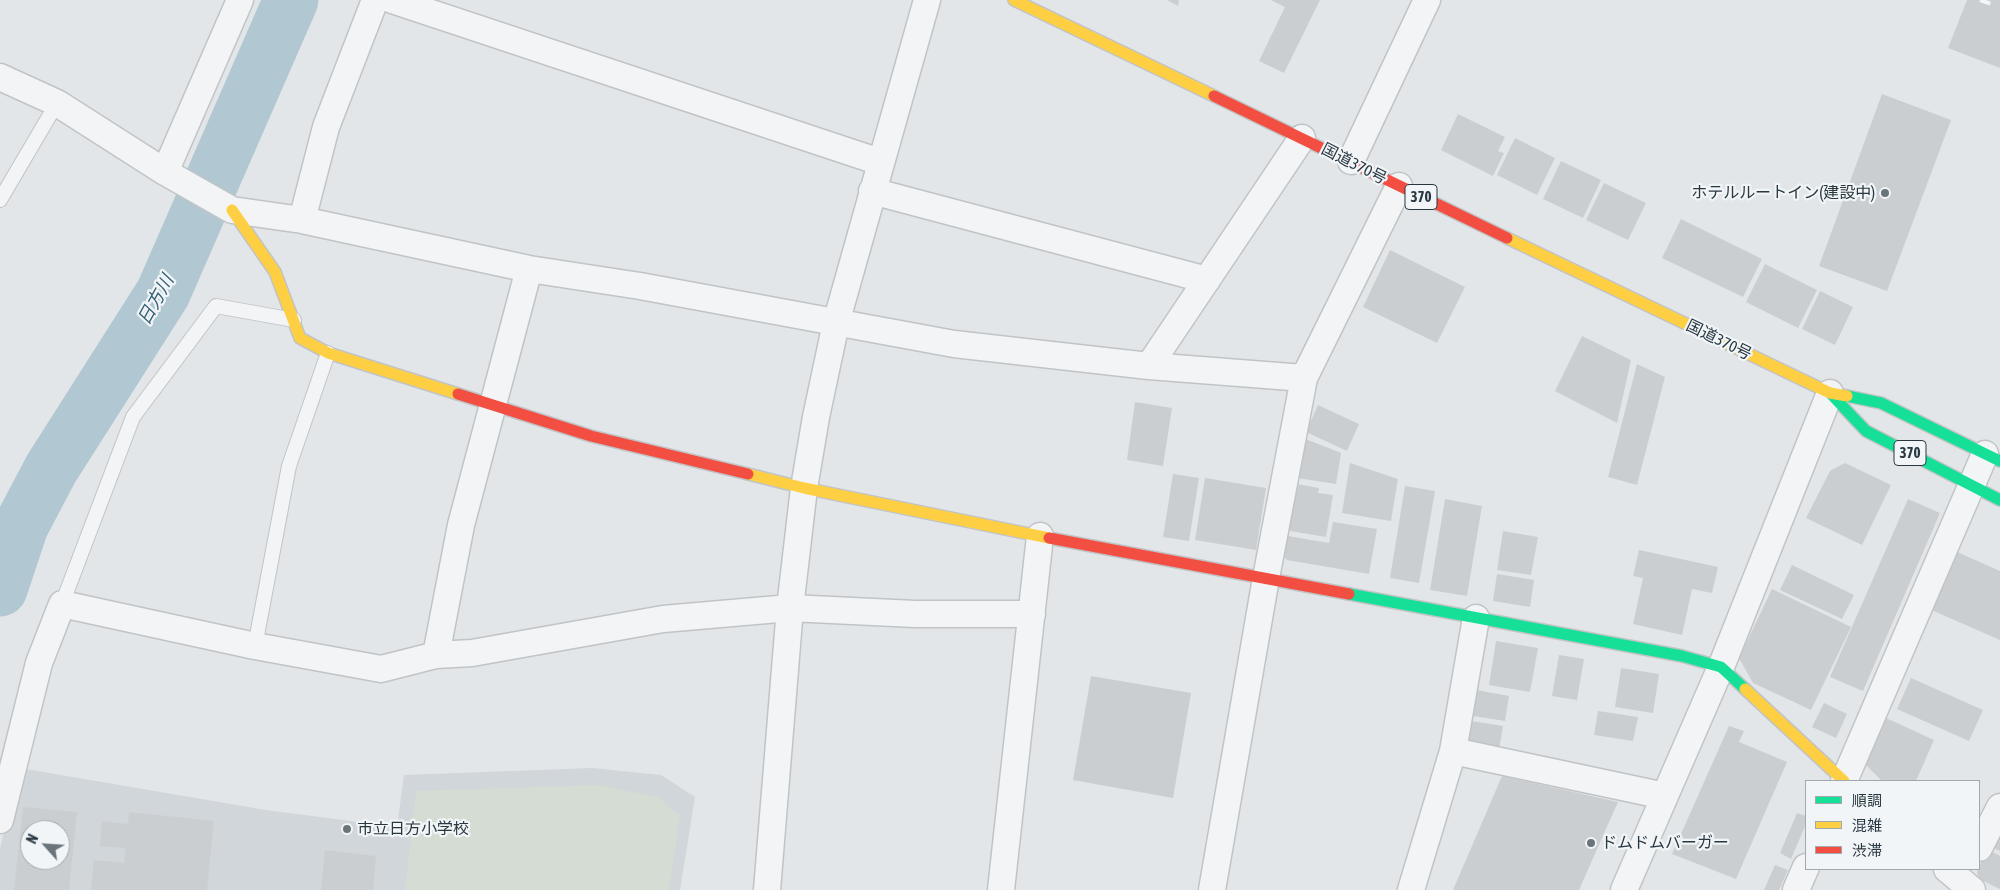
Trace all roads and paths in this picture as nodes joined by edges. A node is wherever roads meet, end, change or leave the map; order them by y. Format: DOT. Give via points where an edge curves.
graph roads {
  1 [pos="240,0"];
  2 [pos="374,0"];
  3 [pos="392,0"];
  4 [pos="927,0"];
  5 [pos="1014,0"];
  6 [pos="1427,0"];
  7 [pos="0,77"];
  8 [pos="57,103"];
  9 [pos="1302,138"];
  10 [pos="1351,161"];
  11 [pos="880,162"];
  12 [pos="165,172"];
  13 [pos="1399,186"];
  14 [pos="872,191"];
  15 [pos="0,200"];
  16 [pos="232,210"];
  17 [pos="302,220"];
  18 [pos="529,269"];
  19 [pos="1207,280"];
  20 [pos="294,320"];
  21 [pos="836,323"];
  22 [pos="328,352"];
  23 [pos="1149,366"];
  24 [pos="1304,378"];
  25 [pos="1830,393"];
  26 [pos="492,406"];
  27 [pos="1993,458"];
  28 [pos="1972,485"];
  29 [pos="804,488"];
  30 [pos="2000,500"];
  31 [pos="1040,536"];
  32 [pos="1266,578"];
  33 [pos="62,604"];
  34 [pos="790,608"];
  35 [pos="1032,614"];
  36 [pos="1476,618"];
  37 [pos="255,646"];
  38 [pos="436,655"];
  39 [pos="1721,667"];
  40 [pos="1453,750"];
  41 [pos="6,761"];
  42 [pos="1843,780"];
  43 [pos="1844,780"];
  44 [pos="1665,796"];
  45 [pos="2000,807"];
  46 [pos="0,820"];
  47 [pos="1980,846"];
  48 [pos="1805,869"];
  49 [pos="767,890"];
  50 [pos="1001,890"];
  51 [pos="1212,890"];
  52 [pos="1411,890"];
  53 [pos="1624,890"];
  54 [pos="1796,890"];
  1 -- 12 [label="street"];
  2 -- 17 [label="street" via="326,127"];
  3 -- 11 [label="street"];
  4 -- 11 [label="street"];
  5 -- 9 [label="main road, 国道370号 / 370"];
  6 -- 10 [label="street"];
  7 -- 8 [label="street"];
  8 -- 12 [label="street"];
  8 -- 15 [label="lane"];
  9 -- 10 [label="main road, 国道370号 / 370"];
  9 -- 19 [label="street"];
  10 -- 13 [label="main road, 国道370号 / 370"];
  11 -- 14 [label="street"];
  12 -- 16 [label="street"];
  13 -- 24 [label="street"];
  13 -- 25 [label="main road, 国道370号 / 370"];
  14 -- 19 [label="street"];
  14 -- 21 [label="street"];
  16 -- 17 [label="street"];
  16 -- 20 [label="main road" via="275,272"];
  17 -- 18 [label="street"];
  18 -- 21 [label="street"];
  18 -- 26 [label="street"];
  19 -- 23 [label="street"];
  20 -- 22 [label="main road" via="300,338"];
  20 -- 33 [label="lane" via="216,306 133,417"];
  21 -- 23 [label="street" via="954,344"];
  21 -- 29 [label="street"];
  22 -- 26 [label="main road"];
  22 -- 37 [label="lane" via="289,466"];
  23 -- 24 [label="street"];
  24 -- 32 [label="street"];
  25 -- 27 [label="main road, 国道370号 / 370" via="1881,403"];
  25 -- 28 [label="main road, 国道370号 / 370" via="1866,431"];
  25 -- 39 [label="street"];
  26 -- 29 [label="main road" via="591,436"];
  26 -- 38 [label="street" via="461,525"];
  27 -- 28 [label="street"];
  28 -- 30 [label="main road, 国道370号 / 370"];
  28 -- 43 [label="street"];
  29 -- 31 [label="main road"];
  29 -- 34 [label="street"];
  31 -- 32 [label="main road"];
  31 -- 35 [label="street"];
  32 -- 36 [label="main road"];
  32 -- 51 [label="street"];
  33 -- 37 [label="street"];
  33 -- 41 [label="street"];
  34 -- 35 [label="street" via="915,614"];
  34 -- 38 [label="street" via="663,619 472,653"];
  34 -- 49 [label="street"];
  35 -- 50 [label="street"];
  36 -- 39 [label="main road" via="1682,656"];
  36 -- 40 [label="street"];
  37 -- 38 [label="street" via="381,669"];
  39 -- 42 [label="main road"];
  39 -- 44 [label="street"];
  40 -- 44 [label="street"];
  40 -- 52 [label="street"];
  41 -- 46 [label="street"];
  44 -- 53 [label="street"];
  45 -- 47 [label="street"];
  48 -- 54 [label="street"];
}
